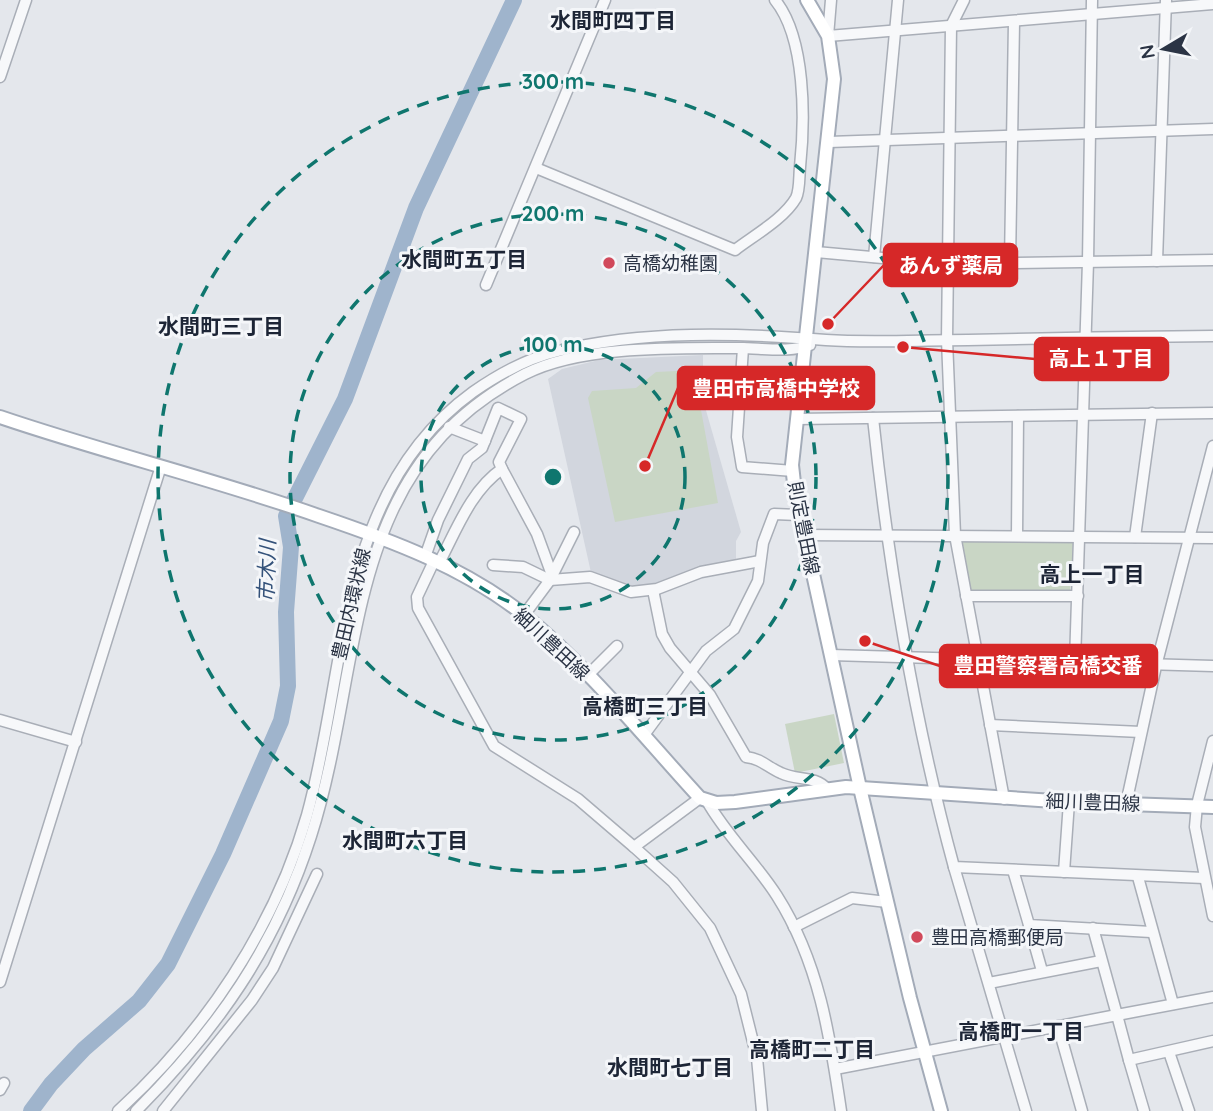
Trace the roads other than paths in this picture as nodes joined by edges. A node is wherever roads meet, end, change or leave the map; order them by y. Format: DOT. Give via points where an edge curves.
graph roads {
  1 [pos="26,0"];
  2 [pos="605,0"];
  3 [pos="775,0"];
  4 [pos="807,0"];
  5 [pos="831,0"];
  6 [pos="898,0"];
  7 [pos="964,0"];
  8 [pos="1092,0"];
  9 [pos="1166,4"];
  10 [pos="1213,4"];
  11 [pos="1092,15"];
  12 [pos="1014,22"];
  13 [pos="951,26"];
  14 [pos="896,31"];
  15 [pos="828,36"];
  16 [pos="0,77"];
  17 [pos="1213,129"];
  18 [pos="1161,130"];
  19 [pos="1090,133"];
  20 [pos="1013,136"];
  21 [pos="950,138"];
  22 [pos="884,140"];
  23 [pos="829,142"];
  24 [pos="536,168"];
  25 [pos="816,252"];
  26 [pos="874,257"];
  27 [pos="1213,260"];
  28 [pos="1157,261"];
  29 [pos="1010,262"];
  30 [pos="1088,262"];
  31 [pos="948,264"];
  32 [pos="486,285"];
  33 [pos="1213,336"];
  34 [pos="1084,338"];
  35 [pos="947,340"];
  36 [pos="804,342"];
  37 [pos="743,348"];
  38 [pos="1152,413"];
  39 [pos="1213,413"];
  40 [pos="1018,415"];
  41 [pos="1084,415"];
  42 [pos="951,416"];
  43 [pos="0,417"];
  44 [pos="873,418"];
  45 [pos="797,419"];
  46 [pos="449,427"];
  47 [pos="485,441"];
  48 [pos="1213,446"];
  49 [pos="161,466"];
  50 [pos="502,469"];
  51 [pos="793,471"];
  52 [pos="798,515"];
  53 [pos="574,532"];
  54 [pos="369,533"];
  55 [pos="803,535"];
  56 [pos="382,536"];
  57 [pos="886,536"];
  58 [pos="955,536"];
  59 [pos="1017,536"];
  60 [pos="1081,536"];
  61 [pos="1135,537"];
  62 [pos="1191,538"];
  63 [pos="1213,538"];
  64 [pos="433,560"];
  65 [pos="760,561"];
  66 [pos="493,565"];
  67 [pos="551,577"];
  68 [pos="653,590"];
  69 [pos="966,596"];
  70 [pos="1078,596"];
  71 [pos="524,615"];
  72 [pos="617,646"];
  73 [pos="831,655"];
  74 [pos="908,658"];
  75 [pos="977,660"];
  76 [pos="1075,662"];
  77 [pos="1156,666"];
  78 [pos="1213,666"];
  79 [pos="689,672"];
  80 [pos="587,676"];
  81 [pos="0,720"];
  82 [pos="990,725"];
  83 [pos="1141,732"];
  84 [pos="644,735"];
  85 [pos="1213,741"];
  86 [pos="76,743"];
  87 [pos="860,788"];
  88 [pos="827,789"];
  89 [pos="934,793"];
  90 [pos="1004,799"];
  91 [pos="703,800"];
  92 [pos="1069,803"];
  93 [pos="1126,804"];
  94 [pos="1197,805"];
  95 [pos="1213,807"];
  96 [pos="634,847"];
  97 [pos="954,867"];
  98 [pos="1013,870"];
  99 [pos="1064,872"];
  100 [pos="317,874"];
  101 [pos="1138,877"];
  102 [pos="1208,884"];
  103 [pos="887,902"];
  104 [pos="1213,916"];
  105 [pos="1029,925"];
  106 [pos="794,926"];
  107 [pos="1093,928"];
  108 [pos="1151,932"];
  109 [pos="1101,961"];
  110 [pos="1042,971"];
  111 [pos="0,982"];
  112 [pos="989,983"];
  113 [pos="1213,997"];
  114 [pos="1173,1004"];
  115 [pos="1117,1015"];
  116 [pos="1058,1026"];
  117 [pos="1004,1036"];
  118 [pos="1213,1041"];
  119 [pos="926,1052"];
  120 [pos="1169,1052"];
  121 [pos="1129,1059"];
  122 [pos="835,1069"];
  123 [pos="162,1079"];
  124 [pos="118,1111"];
  125 [pos="136,1111"];
  126 [pos="163,1111"];
  127 [pos="762,1111"];
  128 [pos="841,1111"];
  129 [pos="942,1111"];
  130 [pos="950,1111"];
  131 [pos="1026,1111"];
  132 [pos="1082,1111"];
  133 [pos="1144,1111"];
  134 [pos="1189,1111"];
  1 -- 16 [label="street"];
  2 -- 24 [label="street"];
  3 -- 24 [label="street" via="796,46 803,130 797,196 789,208 735,250"];
  4 -- 15 [label="main road, 則定豊田線"];
  5 -- 15 [label="street"];
  6 -- 14 [label="street"];
  7 -- 13 [label="street"];
  8 -- 11 [label="street"];
  9 -- 10 [label="street"];
  9 -- 11 [label="street"];
  9 -- 18 [label="street"];
  11 -- 12 [label="street"];
  11 -- 19 [label="street"];
  12 -- 13 [label="street"];
  12 -- 20 [label="street"];
  13 -- 14 [label="street"];
  13 -- 21 [label="street"];
  14 -- 15 [label="street"];
  14 -- 22 [label="street"];
  15 -- 23 [label="main road, 則定豊田線" via="834,79"];
  17 -- 18 [label="street"];
  18 -- 19 [label="street"];
  18 -- 28 [label="street"];
  19 -- 20 [label="street"];
  19 -- 30 [label="street"];
  20 -- 21 [label="street"];
  20 -- 29 [label="street"];
  21 -- 22 [label="street"];
  21 -- 31 [label="street"];
  22 -- 23 [label="street"];
  22 -- 26 [label="street"];
  23 -- 25 [label="main road, 則定豊田線"];
  24 -- 32 [label="street"];
  25 -- 26 [label="street"];
  25 -- 36 [label="main road, 則定豊田線"];
  26 -- 31 [label="street"];
  27 -- 28 [label="street"];
  28 -- 30 [label="street"];
  29 -- 30 [label="street"];
  29 -- 31 [label="street"];
  30 -- 34 [label="street"];
  31 -- 35 [label="street"];
  33 -- 34 [label="street, 豊田内環状線"];
  34 -- 35 [label="street, 豊田内環状線"];
  34 -- 41 [label="street"];
  35 -- 36 [label="street, 豊田内環状線"];
  35 -- 42 [label="street"];
  36 -- 37 [label="street, 豊田内環状線"];
  36 -- 45 [label="main road, 則定豊田線"];
  36 -- 54 [label="street, 豊田内環状線" via="619,340 556,351 506,371 461,401 430,430 402,466"];
  37 -- 46 [label="street, 豊田内環状線" via="620,351 560,362 500,387"];
  37 -- 51 [label="street" via="737,437 742,467"];
  38 -- 39 [label="street"];
  38 -- 41 [label="street"];
  38 -- 61 [label="street"];
  40 -- 41 [label="street"];
  40 -- 42 [label="street"];
  40 -- 59 [label="street"];
  41 -- 60 [label="street"];
  42 -- 44 [label="street"];
  42 -- 58 [label="street"];
  43 -- 49 [label="main road, 細川豊田線"];
  44 -- 45 [label="street"];
  44 -- 57 [label="street"];
  45 -- 51 [label="main road, 則定豊田線"];
  46 -- 47 [label="street"];
  46 -- 56 [label="street, 豊田内環状線" via="411,473"];
  47 -- 50 [label="street" via="498,408 521,419 499,463"];
  47 -- 64 [label="street" via="468,459 438,520"];
  48 -- 62 [label="street"];
  49 -- 54 [label="main road, 細川豊田線"];
  49 -- 86 [label="street"];
  50 -- 64 [label="street" via="488,479"];
  50 -- 67 [label="street" via="537,534"];
  51 -- 52 [label="main road, 則定豊田線"];
  52 -- 55 [label="main road, 則定豊田線"];
  52 -- 65 [label="street" via="774,514"];
  53 -- 67 [label="street"];
  54 -- 56 [label="main road, 細川豊田線"];
  54 -- 123 [label="street, 豊田内環状線" via="349,595 307,815 275,896 211,1009"];
  55 -- 57 [label="street"];
  55 -- 73 [label="main road, 則定豊田線"];
  56 -- 64 [label="main road, 細川豊田線"];
  56 -- 123 [label="street, 豊田内環状線" via="356,618 330,767 292,886 254,968 218,1021"];
  57 -- 58 [label="street"];
  57 -- 74 [label="street"];
  58 -- 59 [label="street"];
  58 -- 69 [label="street"];
  59 -- 60 [label="street"];
  60 -- 61 [label="street"];
  60 -- 70 [label="street"];
  61 -- 62 [label="street"];
  62 -- 63 [label="street"];
  62 -- 77 [label="street"];
  64 -- 71 [label="main road, 細川豊田線"];
  64 -- 96 [label="street" via="417,597 418,608 494,746 578,799"];
  65 -- 68 [label="street" via="701,572"];
  65 -- 79 [label="street" via="758,581 734,629"];
  66 -- 67 [label="street" via="523,567"];
  67 -- 68 [label="street" via="588,576 623,591"];
  67 -- 71 [label="street"];
  68 -- 79 [label="street" via="662,634"];
  69 -- 70 [label="street"];
  69 -- 75 [label="street"];
  70 -- 76 [label="street"];
  71 -- 80 [label="main road, 細川豊田線"];
  72 -- 80 [label="street"];
  73 -- 74 [label="street"];
  73 -- 87 [label="main road, 則定豊田線"];
  74 -- 75 [label="street"];
  74 -- 89 [label="street"];
  75 -- 76 [label="street"];
  75 -- 82 [label="street"];
  76 -- 77 [label="street"];
  77 -- 78 [label="street"];
  77 -- 83 [label="street"];
  79 -- 84 [label="street"];
  79 -- 88 [label="street" via="710,695 746,757 761,758 781,774 820,781"];
  80 -- 84 [label="main road, 細川豊田線"];
  81 -- 86 [label="street"];
  82 -- 83 [label="street"];
  82 -- 90 [label="street"];
  83 -- 93 [label="street"];
  84 -- 91 [label="main road, 細川豊田線"];
  85 -- 94 [label="street"];
  86 -- 111 [label="street"];
  87 -- 88 [label="main road, 細川豊田線"];
  87 -- 89 [label="main road, 細川豊田線"];
  87 -- 103 [label="main road, 則定豊田線"];
  88 -- 91 [label="main road, 細川豊田線" via="735,802"];
  89 -- 90 [label="main road, 細川豊田線"];
  89 -- 97 [label="street"];
  90 -- 92 [label="main road, 細川豊田線"];
  91 -- 96 [label="street"];
  91 -- 106 [label="street"];
  92 -- 93 [label="main road, 細川豊田線"];
  92 -- 99 [label="street"];
  93 -- 94 [label="main road, 細川豊田線"];
  94 -- 95 [label="main road, 細川豊田線"];
  94 -- 102 [label="street" via="1195,827"];
  96 -- 127 [label="street" via="673,882 723,952 749,1022"];
  97 -- 98 [label="street"];
  97 -- 112 [label="street"];
  98 -- 99 [label="street"];
  98 -- 105 [label="street"];
  99 -- 101 [label="street"];
  100 -- 126 [label="street" via="273,968"];
  101 -- 102 [label="street"];
  101 -- 108 [label="street"];
  102 -- 104 [label="street"];
  103 -- 106 [label="street" via="852,898"];
  103 -- 119 [label="main road, 則定豊田線"];
  105 -- 107 [label="street"];
  105 -- 110 [label="street"];
  106 -- 122 [label="street" via="820,990"];
  107 -- 108 [label="street"];
  107 -- 109 [label="street"];
  108 -- 114 [label="street"];
  109 -- 110 [label="street"];
  109 -- 115 [label="street"];
  110 -- 112 [label="street"];
  112 -- 117 [label="street"];
  113 -- 114 [label="street"];
  114 -- 115 [label="street"];
  115 -- 116 [label="street"];
  115 -- 121 [label="street"];
  116 -- 117 [label="street"];
  116 -- 132 [label="street"];
  117 -- 119 [label="street"];
  117 -- 131 [label="street"];
  118 -- 120 [label="street"];
  119 -- 122 [label="street"];
  119 -- 129 [label="main road, 則定豊田線"];
  119 -- 130 [label="main road, 則定豊田線"];
  120 -- 121 [label="street"];
  120 -- 134 [label="street"];
  121 -- 133 [label="street"];
  122 -- 128 [label="street"];
  123 -- 124 [label="street, 豊田内環状線"];
  123 -- 125 [label="street, 豊田内環状線"];
}
